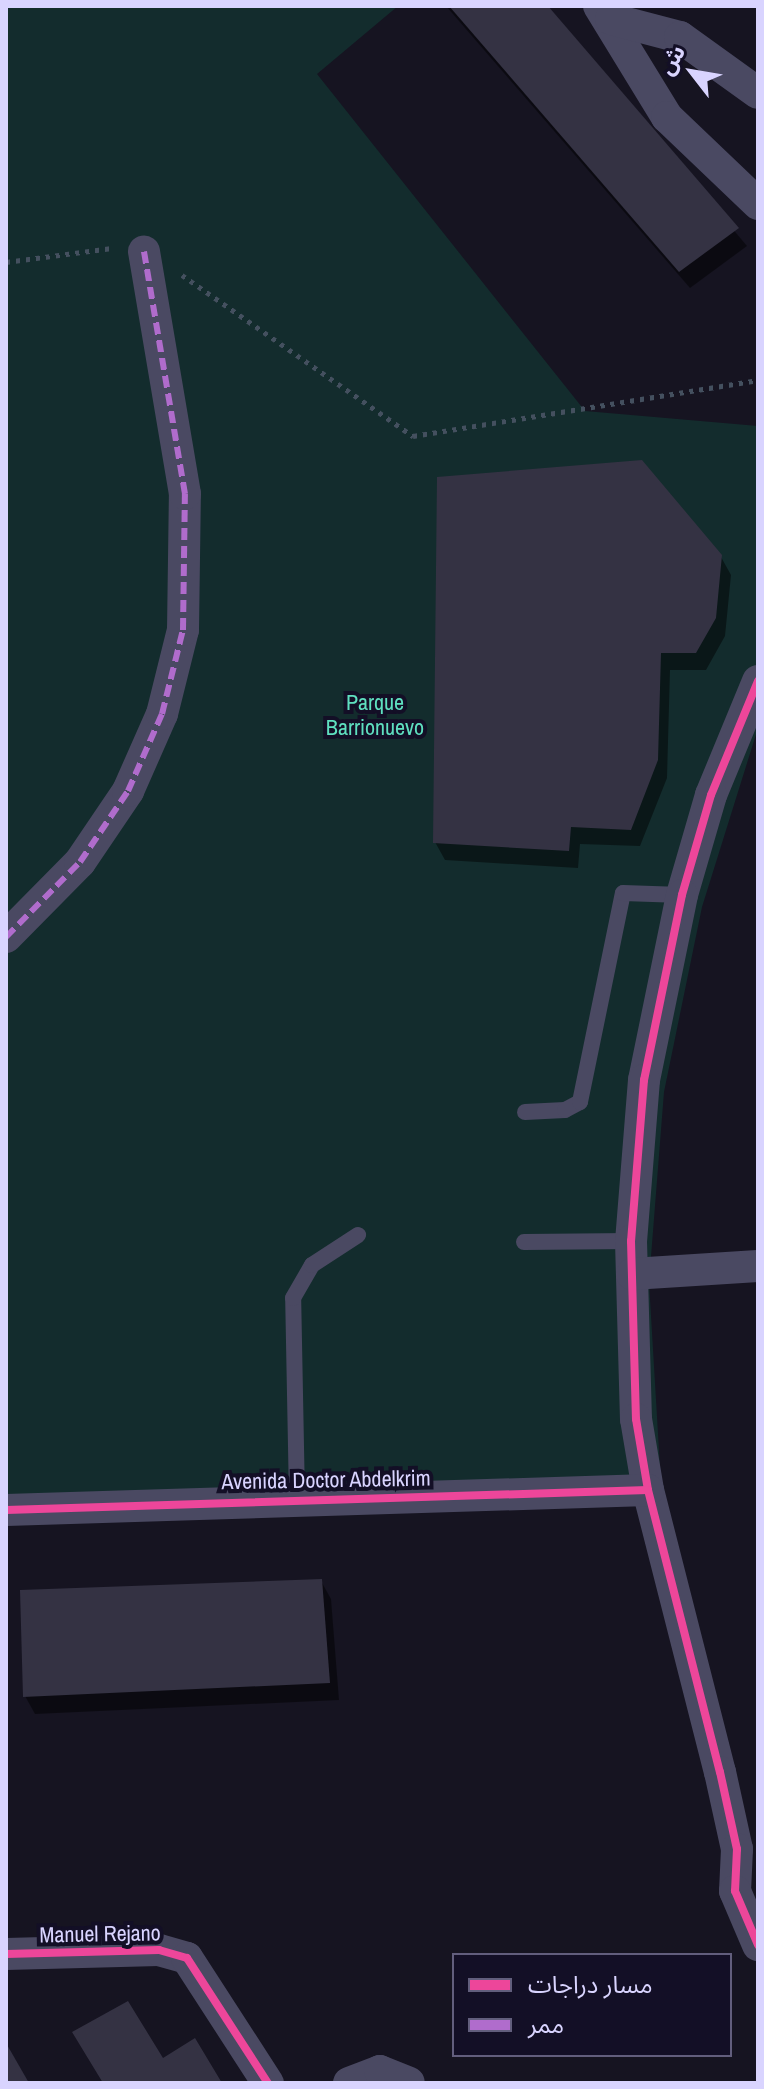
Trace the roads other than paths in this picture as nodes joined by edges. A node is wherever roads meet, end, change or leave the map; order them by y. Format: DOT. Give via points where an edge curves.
graph roads {
  1 [pos="605,12"];
  2 [pos="758,93"];
  3 [pos="758,204"];
  4 [pos="144,251"];
  5 [pos="758,681"];
  6 [pos="682,895"];
  7 [pos="6,937"];
  8 [pos="525,1112"];
  9 [pos="358,1235"];
  10 [pos="631,1241"];
  11 [pos="524,1242"];
  12 [pos="758,1266"];
  13 [pos="632,1274"];
  14 [pos="648,1490"];
  15 [pos="297,1498"];
  16 [pos="6,1510"];
  17 [pos="737,1849"];
  18 [pos="758,1882"];
  19 [pos="758,1945"];
  20 [pos="6,1954"];
  21 [pos="268,2083"];
  22 [pos="349,2083"];
  23 [pos="409,2083"];
  1 -- 2 [label="street" via="680,37"];
  1 -- 3 [label="street" via="645,91"];
  4 -- 7 [label="street" via="185,494 183,630 162,714 128,791 80,862"];
  5 -- 6 [label="street" via="711,795"];
  6 -- 8 [label="lane" via="623,893 580,1102 565,1110"];
  6 -- 10 [label="street" via="644,1080"];
  9 -- 15 [label="lane" via="312,1265 293,1298"];
  10 -- 11 [label="lane"];
  10 -- 13 [label="street"];
  12 -- 13 [label="street"];
  13 -- 14 [label="street" via="636,1419"];
  14 -- 15 [label="street, Avenida Doctor Abdelkrim"];
  14 -- 17 [label="street"];
  15 -- 16 [label="street, Avenida Doctor Abdelkrim"];
  17 -- 18 [label="street"];
  17 -- 19 [label="street" via="735,1891"];
  20 -- 21 [label="street, Manuel Rejano" via="159,1950 187,1958"];
  22 -- 23 [label="street" via="380,2071"];
}
